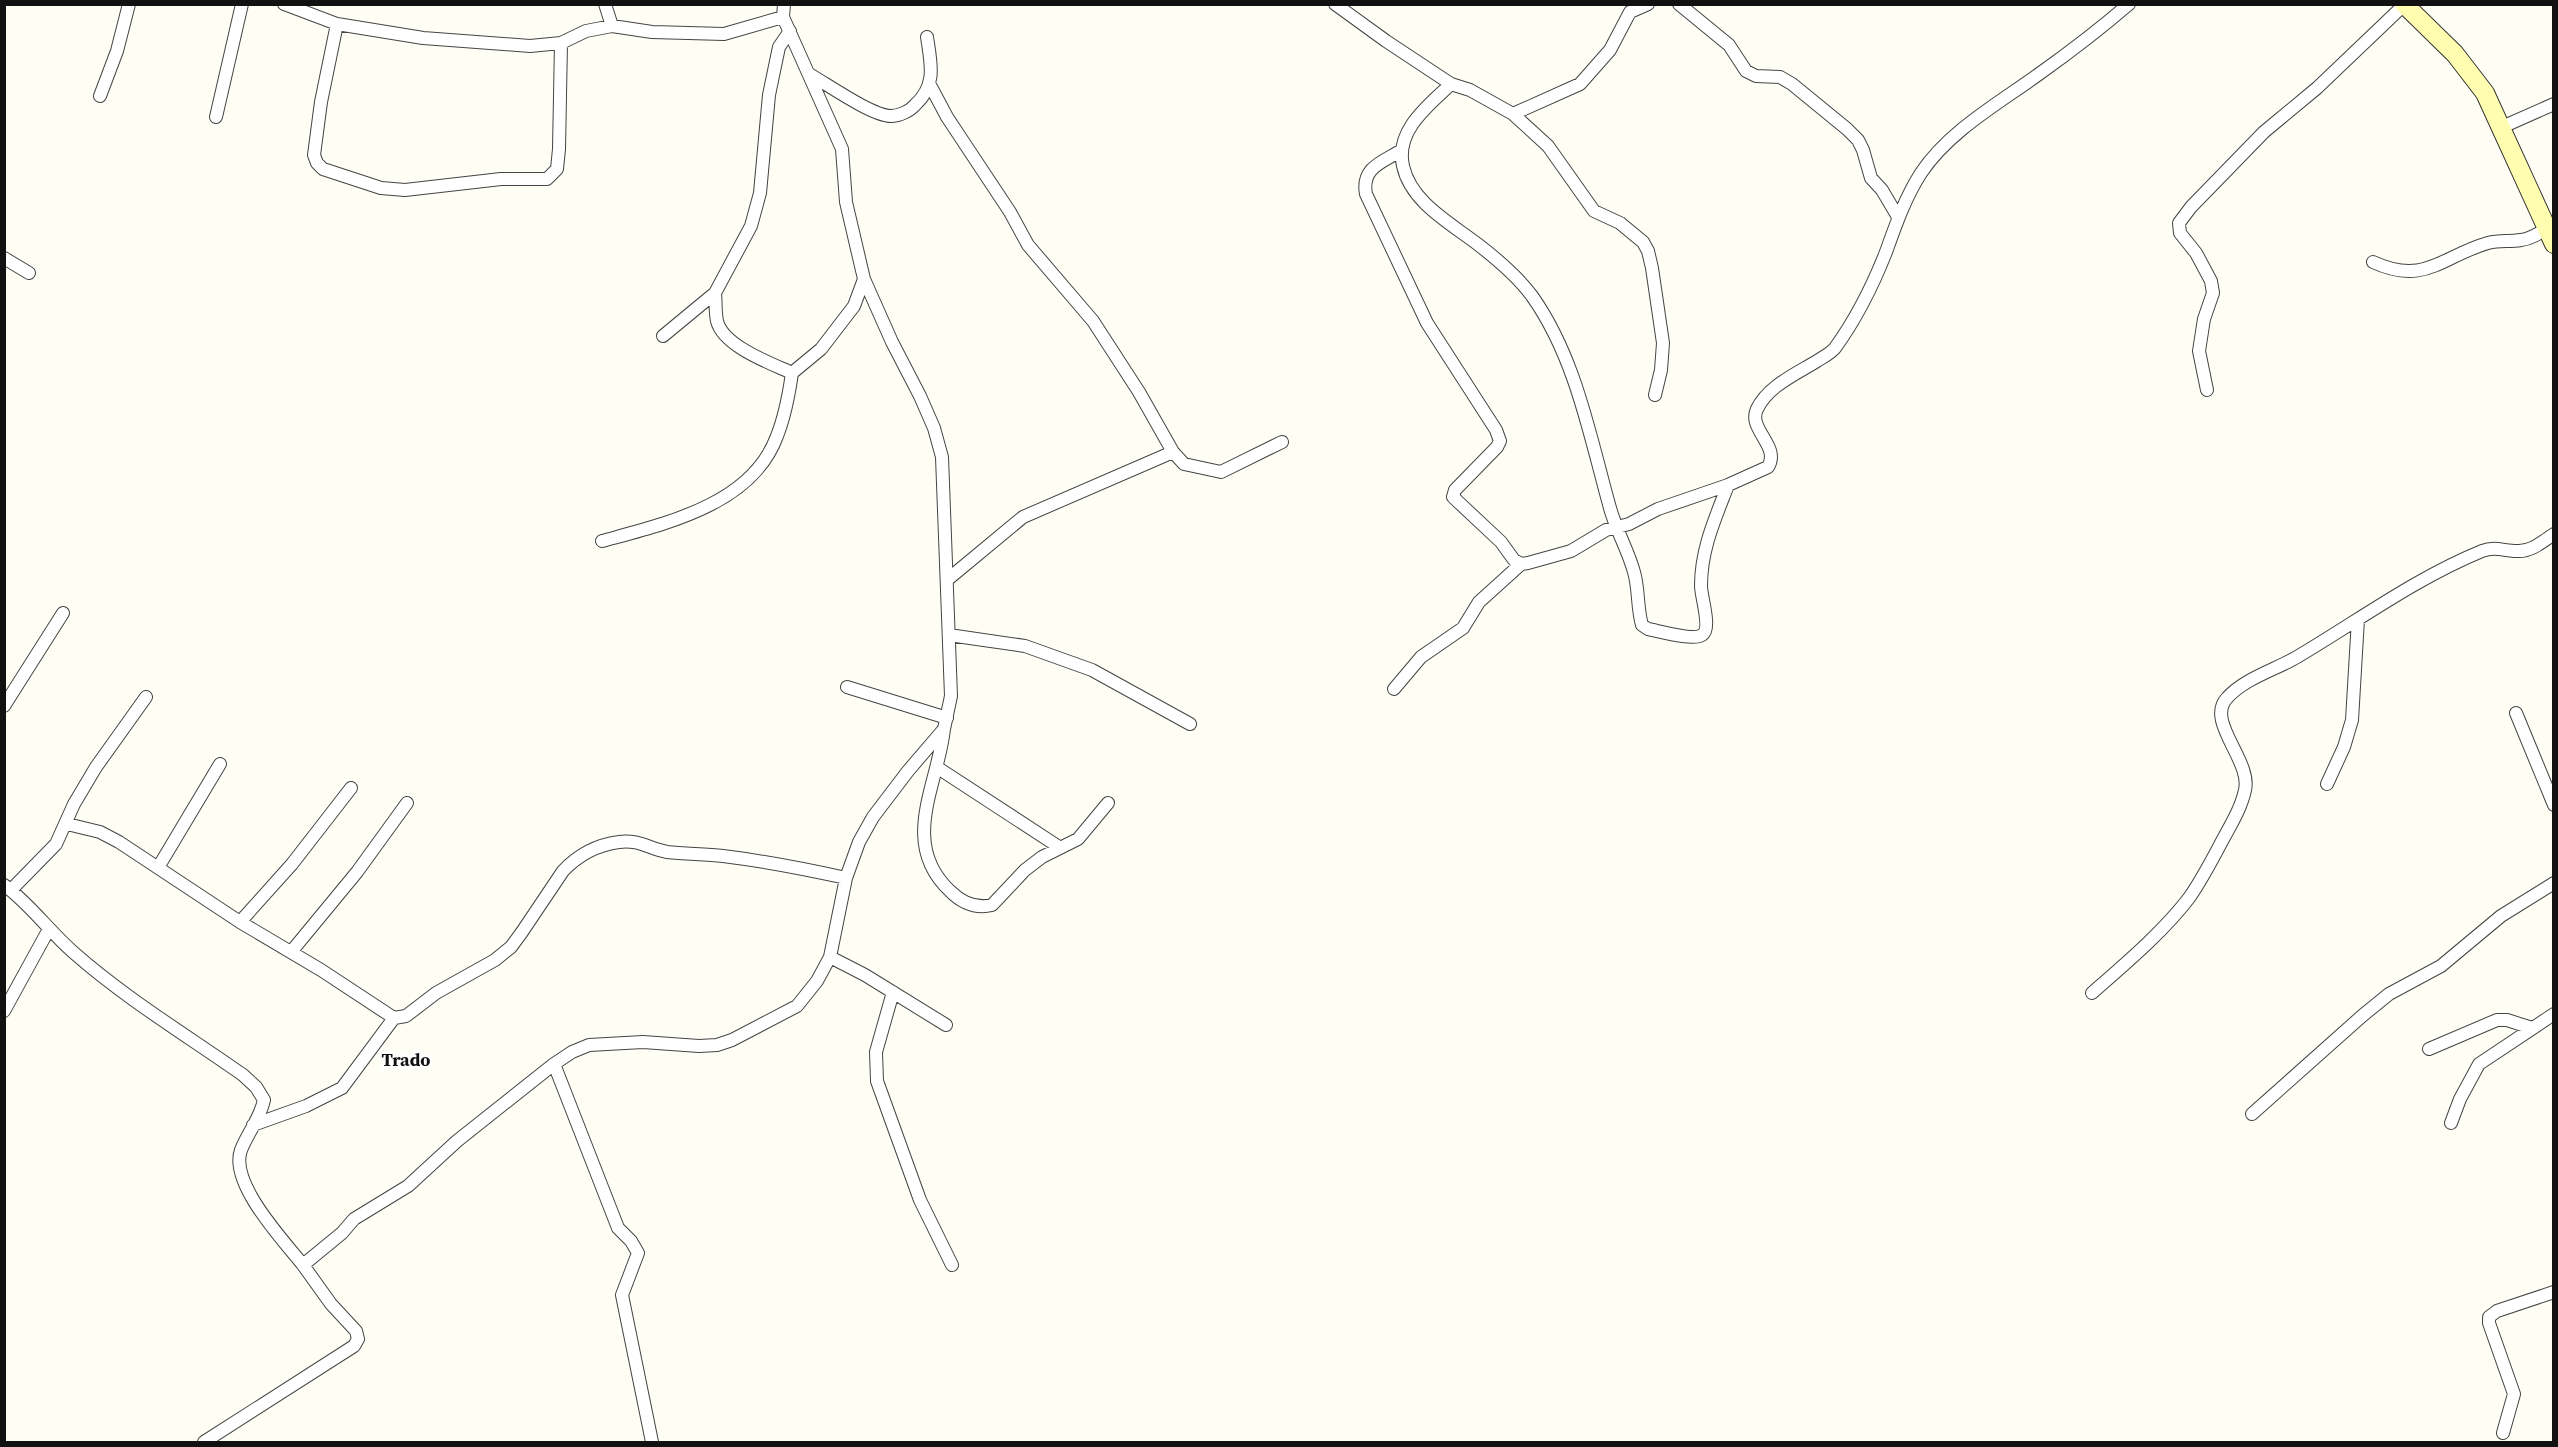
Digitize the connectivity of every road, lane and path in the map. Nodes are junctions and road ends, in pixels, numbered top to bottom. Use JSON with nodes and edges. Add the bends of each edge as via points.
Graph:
{"nodes":[{"id":1,"x":129,"y":4,"type":"edge"},
{"id":2,"x":242,"y":4,"type":"edge"},
{"id":3,"x":284,"y":4,"type":"edge"},
{"id":4,"x":605,"y":4,"type":"edge"},
{"id":5,"x":1335,"y":4,"type":"edge"},
{"id":6,"x":1648,"y":4,"type":"edge"},
{"id":7,"x":1680,"y":4,"type":"edge"},
{"id":8,"x":2129,"y":4,"type":"edge"},
{"id":9,"x":2404,"y":5,"type":"edge"},
{"id":10,"x":784,"y":11,"type":"edge"},
{"id":11,"x":337,"y":24,"type":"junction"},
{"id":12,"x":612,"y":26,"type":"junction"},
{"id":13,"x":790,"y":31,"type":"junction"},
{"id":14,"x":927,"y":37,"type":"dead end"},
{"id":15,"x":561,"y":43,"type":"junction"},
{"id":16,"x":809,"y":74,"type":"junction"},
{"id":17,"x":1451,"y":84,"type":"junction"},
{"id":18,"x":930,"y":85,"type":"junction"},
{"id":19,"x":100,"y":96,"type":"dead end"},
{"id":20,"x":2553,"y":104,"type":"edge"},
{"id":21,"x":1514,"y":114,"type":"junction"},
{"id":22,"x":216,"y":117,"type":"dead end"},
{"id":23,"x":2502,"y":127,"type":"junction"},
{"id":24,"x":1402,"y":150,"type":"junction"},
{"id":25,"x":1898,"y":217,"type":"junction"},
{"id":26,"x":2550,"y":237,"type":"edge"},
{"id":27,"x":4,"y":258,"type":"edge"},
{"id":28,"x":2373,"y":262,"type":"dead end"},
{"id":29,"x":29,"y":273,"type":"dead end"},
{"id":30,"x":864,"y":279,"type":"junction"},
{"id":31,"x":715,"y":292,"type":"junction"},
{"id":32,"x":663,"y":336,"type":"dead end"},
{"id":33,"x":792,"y":373,"type":"junction"},
{"id":34,"x":2207,"y":390,"type":"dead end"},
{"id":35,"x":1655,"y":395,"type":"dead end"},
{"id":36,"x":1282,"y":442,"type":"dead end"},
{"id":37,"x":1173,"y":452,"type":"junction"},
{"id":38,"x":1728,"y":485,"type":"junction"},
{"id":39,"x":1617,"y":526,"type":"junction"},
{"id":40,"x":2553,"y":534,"type":"edge"},
{"id":41,"x":602,"y":541,"type":"dead end"},
{"id":42,"x":1521,"y":564,"type":"junction"},
{"id":43,"x":947,"y":580,"type":"junction"},
{"id":44,"x":63,"y":613,"type":"dead end"},
{"id":45,"x":2358,"y":619,"type":"junction"},
{"id":46,"x":950,"y":635,"type":"junction"},
{"id":47,"x":847,"y":687,"type":"dead end"},
{"id":48,"x":1394,"y":689,"type":"dead end"},
{"id":49,"x":146,"y":697,"type":"dead end"},
{"id":50,"x":4,"y":706,"type":"edge"},
{"id":51,"x":2516,"y":713,"type":"dead end"},
{"id":52,"x":946,"y":724,"type":"junction"},
{"id":53,"x":1190,"y":724,"type":"dead end"},
{"id":54,"x":220,"y":764,"type":"dead end"},
{"id":55,"x":938,"y":768,"type":"junction"},
{"id":56,"x":2327,"y":784,"type":"dead end"},
{"id":57,"x":351,"y":788,"type":"dead end"},
{"id":58,"x":407,"y":803,"type":"dead end"},
{"id":59,"x":1108,"y":803,"type":"dead end"},
{"id":60,"x":2553,"y":805,"type":"edge"},
{"id":61,"x":66,"y":824,"type":"junction"},
{"id":62,"x":1059,"y":847,"type":"junction"},
{"id":63,"x":159,"y":867,"type":"junction"},
{"id":64,"x":846,"y":878,"type":"junction"},
{"id":65,"x":2553,"y":882,"type":"edge"},
{"id":66,"x":8,"y":887,"type":"edge"},
{"id":67,"x":240,"y":922,"type":"junction"},
{"id":68,"x":49,"y":929,"type":"junction"},
{"id":69,"x":291,"y":952,"type":"junction"},
{"id":70,"x":830,"y":957,"type":"junction"},
{"id":71,"x":893,"y":992,"type":"junction"},
{"id":72,"x":2092,"y":993,"type":"dead end"},
{"id":73,"x":4,"y":1011,"type":"edge"},
{"id":74,"x":2553,"y":1014,"type":"edge"},
{"id":75,"x":394,"y":1018,"type":"junction"},
{"id":76,"x":946,"y":1025,"type":"dead end"},
{"id":77,"x":2532,"y":1028,"type":"junction"},
{"id":78,"x":2429,"y":1049,"type":"dead end"},
{"id":79,"x":554,"y":1064,"type":"junction"},
{"id":80,"x":2252,"y":1114,"type":"dead end"},
{"id":81,"x":2451,"y":1123,"type":"dead end"},
{"id":82,"x":252,"y":1126,"type":"junction"},
{"id":83,"x":303,"y":1264,"type":"junction"},
{"id":84,"x":952,"y":1265,"type":"dead end"},
{"id":85,"x":2553,"y":1292,"type":"edge"},
{"id":86,"x":2503,"y":1433,"type":"dead end"},
{"id":87,"x":204,"y":1443,"type":"edge"},
{"id":88,"x":652,"y":1443,"type":"edge"}],
"edges":[{"from":1,"to":19,"type":"street"},
{"from":2,"to":22,"type":"street"},
{"from":3,"to":11,"type":"street"},
{"from":4,"to":12,"type":"street"},
{"from":5,"to":17,"type":"street"},
{"from":6,"to":21,"type":"street","via":[[1630,12],[1611,50],[1580,84]]},
{"from":7,"to":25,"type":"street","via":[[1729,45],[1746,71],[1756,76],[1780,77],[1847,129],[1863,150],[1871,178]]},
{"from":8,"to":25,"type":"street","via":[[1947,143],[1921,173]]},
{"from":9,"to":23,"type":"main road","via":[[2466,67]]},
{"from":9,"to":34,"type":"street","via":[[2324,82],[2264,132],[2179,223],[2180,233],[2211,281],[2213,293],[2199,351]]},
{"from":10,"to":12,"type":"street","via":[[724,34],[652,32]]},
{"from":10,"to":13,"type":"street"},
{"from":11,"to":15,"type":"street","via":[[423,38],[530,46]]},
{"from":11,"to":15,"type":"street","via":[[314,155],[323,169],[381,188],[405,190],[501,179],[547,179],[557,169]]},
{"from":12,"to":15,"type":"street","via":[[586,31]]},
{"from":13,"to":16,"type":"street"},
{"from":13,"to":31,"type":"street","via":[[779,47],[769,94],[757,209]]},
{"from":14,"to":18,"type":"street"},
{"from":16,"to":18,"type":"street","via":[[874,112],[891,117],[910,110]]},
{"from":16,"to":30,"type":"street","via":[[842,149],[846,202]]},
{"from":17,"to":21,"type":"street"},
{"from":17,"to":24,"type":"street","via":[[1409,128]]},
{"from":18,"to":37,"type":"street","via":[[1028,245],[1093,321]]},
{"from":20,"to":23,"type":"street"},
{"from":21,"to":35,"type":"street","via":[[1548,146],[1594,212],[1632,231],[1648,251],[1664,343]]},
{"from":23,"to":26,"type":"main road"},
{"from":24,"to":39,"type":"street","via":[[1402,164],[1416,192],[1432,210],[1506,268],[1531,296],[1551,328],[1582,405]]},
{"from":24,"to":42,"type":"street","via":[[1368,171],[1364,182],[1366,194],[1427,323],[1500,441],[1453,497]]},
{"from":25,"to":38,"type":"street","via":[[1870,289],[1843,337],[1832,352],[1774,388],[1756,411],[1755,419],[1772,462]]},
{"from":26,"to":28,"type":"street","via":[[2500,240],[2421,270],[2403,272]]},
{"from":27,"to":29,"type":"street"},
{"from":30,"to":33,"type":"street","via":[[854,306],[821,350]]},
{"from":30,"to":43,"type":"street","via":[[933,428],[942,457]]},
{"from":31,"to":32,"type":"street"},
{"from":31,"to":33,"type":"street","via":[[717,322],[724,334],[747,352]]},
{"from":33,"to":41,"type":"street","via":[[777,438],[757,469],[738,488],[676,521]]},
{"from":36,"to":37,"type":"street","via":[[1221,472],[1184,464]]},
{"from":37,"to":43,"type":"street","via":[[1023,517]]},
{"from":38,"to":39,"type":"street"},
{"from":38,"to":39,"type":"street","via":[[1704,549],[1701,590],[1707,627],[1701,636],[1642,626],[1634,571]]},
{"from":39,"to":42,"type":"street","via":[[1571,551]]},
{"from":40,"to":45,"type":"street","via":[[2526,550],[2493,548],[2482,552],[2390,598]]},
{"from":42,"to":48,"type":"street","via":[[1479,602],[1463,628],[1421,657]]},
{"from":43,"to":46,"type":"street"},
{"from":44,"to":50,"type":"street"},
{"from":45,"to":56,"type":"street","via":[[2352,720]]},
{"from":45,"to":72,"type":"street","via":[[2296,658],[2239,687],[2221,706],[2220,717],[2246,777],[2236,816],[2187,900]]},
{"from":46,"to":52,"type":"street","via":[[951,696]]},
{"from":46,"to":53,"type":"street","via":[[1025,646],[1092,670]]},
{"from":47,"to":52,"type":"street"},
{"from":49,"to":61,"type":"street","via":[[96,767]]},
{"from":51,"to":60,"type":"street"},
{"from":52,"to":55,"type":"street"},
{"from":52,"to":64,"type":"street","via":[[873,817]]},
{"from":54,"to":63,"type":"street"},
{"from":55,"to":62,"type":"street"},
{"from":55,"to":62,"type":"street","via":[[922,826],[937,875],[960,900],[973,906],[992,905],[1025,870]]},
{"from":57,"to":67,"type":"street","via":[[292,864]]},
{"from":58,"to":69,"type":"street"},
{"from":59,"to":62,"type":"street","via":[[1078,839]]},
{"from":61,"to":63,"type":"street","via":[[100,832]]},
{"from":61,"to":66,"type":"street","via":[[56,844]]},
{"from":63,"to":67,"type":"street"},
{"from":64,"to":70,"type":"street"},
{"from":64,"to":75,"type":"street","via":[[782,864],[667,852],[636,841],[604,844],[572,861],[511,947],[406,1016]]},
{"from":65,"to":80,"type":"street","via":[[2501,916],[2442,966],[2390,994]]},
{"from":66,"to":68,"type":"street"},
{"from":67,"to":69,"type":"street"},
{"from":68,"to":73,"type":"street"},
{"from":68,"to":82,"type":"street","via":[[100,974],[256,1087],[264,1100],[261,1116]]},
{"from":69,"to":75,"type":"street"},
{"from":70,"to":71,"type":"street"},
{"from":70,"to":79,"type":"street","via":[[797,1006],[732,1040],[699,1046],[643,1042],[589,1045]]},
{"from":71,"to":76,"type":"street"},
{"from":71,"to":84,"type":"street","via":[[876,1052],[877,1081],[920,1200]]},
{"from":74,"to":77,"type":"street"},
{"from":75,"to":82,"type":"street","via":[[342,1088]]},
{"from":77,"to":78,"type":"street","via":[[2497,1020]]},
{"from":77,"to":81,"type":"street","via":[[2479,1064]]},
{"from":79,"to":83,"type":"street","via":[[457,1141],[408,1186],[367,1209]]},
{"from":79,"to":88,"type":"street","via":[[618,1228],[632,1240],[638,1253],[622,1295]]},
{"from":82,"to":83,"type":"street","via":[[241,1151],[241,1174],[268,1220]]},
{"from":83,"to":87,"type":"street","via":[[356,1331],[358,1339],[354,1346]]},
{"from":85,"to":86,"type":"street","via":[[2489,1317],[2514,1394]]}]}
